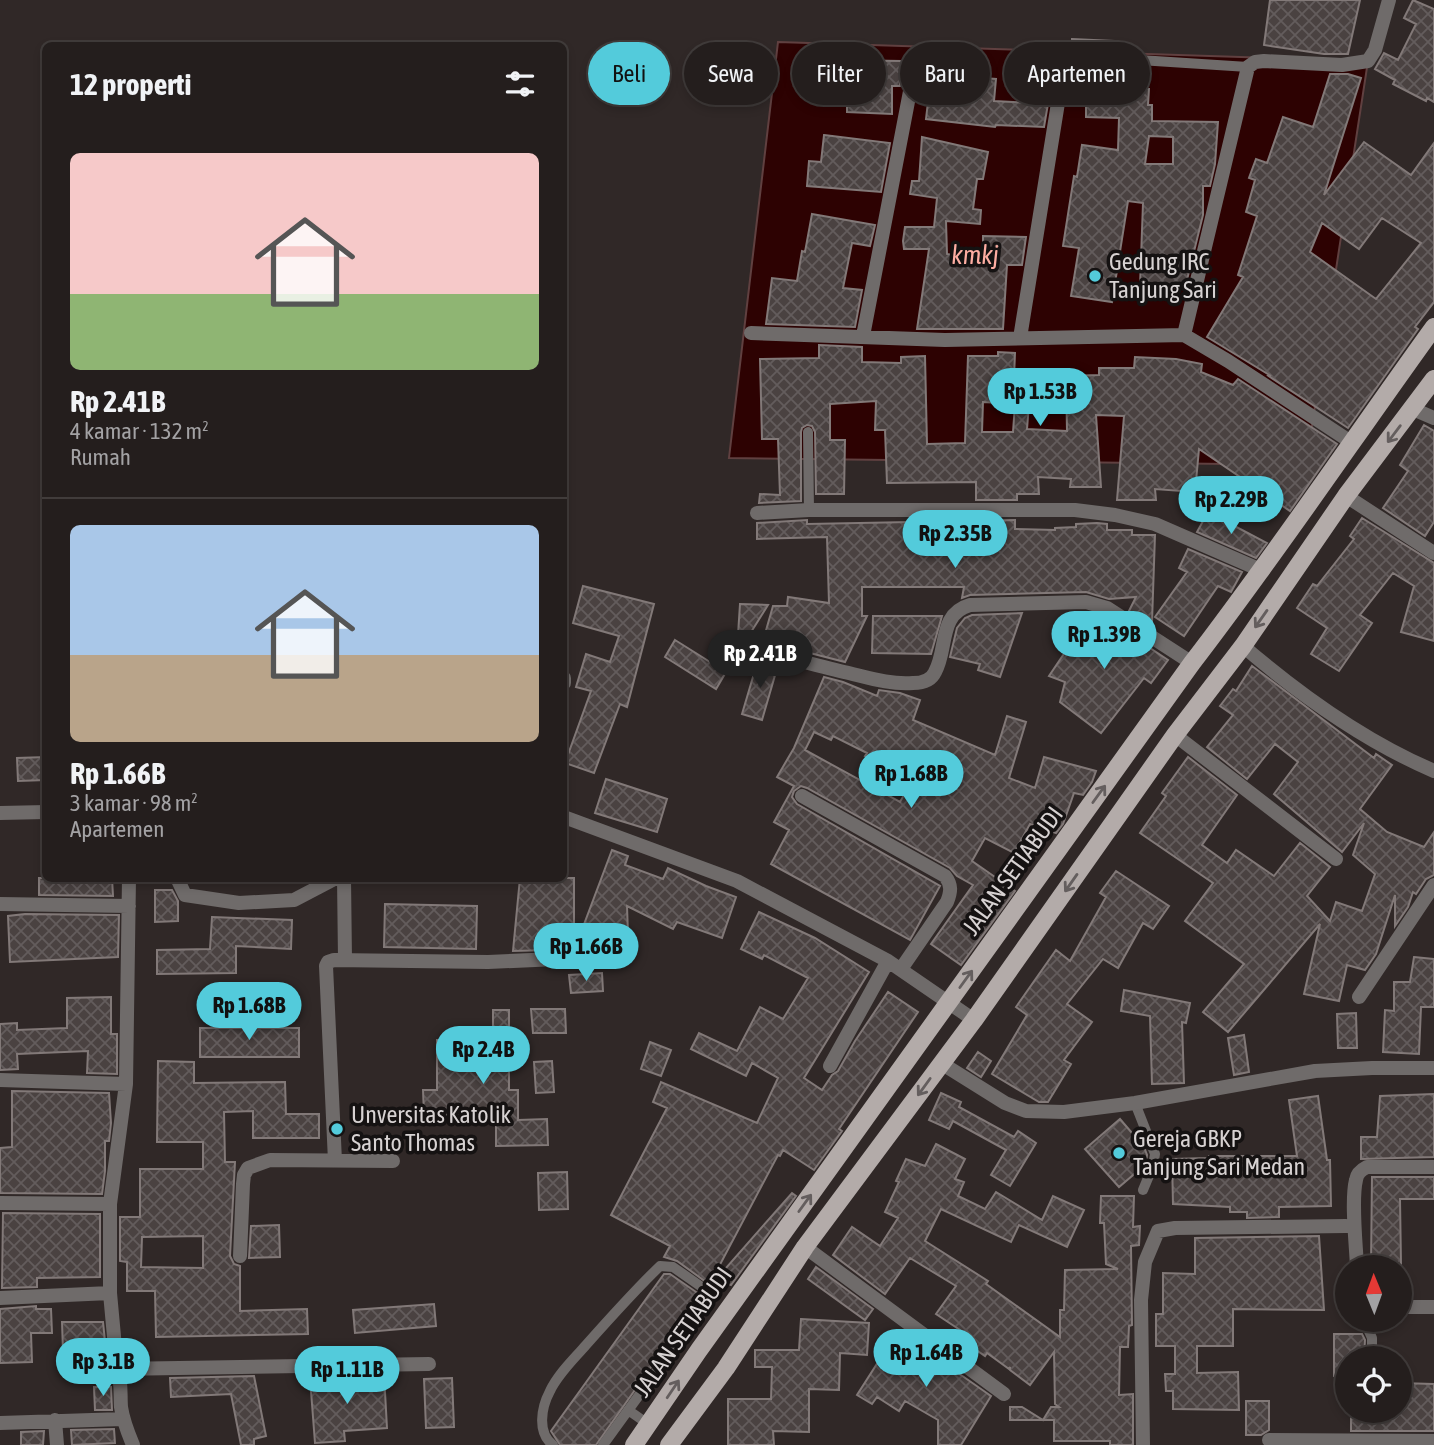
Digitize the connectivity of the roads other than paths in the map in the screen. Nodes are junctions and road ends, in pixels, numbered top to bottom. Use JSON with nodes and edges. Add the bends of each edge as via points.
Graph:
{"nodes":[{"id":1,"x":1389,"y":0,"type":"edge"},
{"id":2,"x":1150,"y":61,"type":"edge"},
{"id":3,"x":1248,"y":67,"type":"junction"},
{"id":4,"x":907,"y":105,"type":"edge"},
{"id":5,"x":1058,"y":105,"type":"edge"},
{"id":6,"x":1434,"y":327,"type":"edge"},
{"id":7,"x":751,"y":333,"type":"dead end"},
{"id":8,"x":1184,"y":335,"type":"junction"},
{"id":9,"x":863,"y":336,"type":"junction"},
{"id":10,"x":1020,"y":338,"type":"junction"},
{"id":11,"x":1434,"y":379,"type":"edge"},
{"id":12,"x":1413,"y":409,"type":"junction"},
{"id":13,"x":1434,"y":418,"type":"edge"},
{"id":14,"x":808,"y":432,"type":"dead end"},
{"id":15,"x":1351,"y":442,"type":"junction"},
{"id":16,"x":1346,"y":496,"type":"junction"},
{"id":17,"x":809,"y":510,"type":"junction"},
{"id":18,"x":757,"y":513,"type":"dead end"},
{"id":19,"x":1434,"y":553,"type":"edge"},
{"id":20,"x":1263,"y":571,"type":"junction"},
{"id":21,"x":1222,"y":625,"type":"junction"},
{"id":22,"x":736,"y":644,"type":"dead end"},
{"id":23,"x":1242,"y":646,"type":"junction"},
{"id":24,"x":1192,"y":663,"type":"junction"},
{"id":25,"x":1175,"y":735,"type":"junction"},
{"id":26,"x":1434,"y":771,"type":"edge"},
{"id":27,"x":802,"y":796,"type":"dead end"},
{"id":28,"x":42,"y":812,"type":"edge"},
{"id":29,"x":0,"y":813,"type":"edge"},
{"id":30,"x":567,"y":817,"type":"edge"},
{"id":31,"x":1336,"y":859,"type":"dead end"},
{"id":32,"x":129,"y":882,"type":"edge"},
{"id":33,"x":179,"y":882,"type":"edge"},
{"id":34,"x":328,"y":882,"type":"edge"},
{"id":35,"x":344,"y":882,"type":"edge"},
{"id":36,"x":1434,"y":885,"type":"edge"},
{"id":37,"x":0,"y":904,"type":"edge"},
{"id":38,"x":129,"y":906,"type":"junction"},
{"id":39,"x":579,"y":958,"type":"dead end"},
{"id":40,"x":345,"y":960,"type":"junction"},
{"id":41,"x":894,"y":965,"type":"junction"},
{"id":42,"x":1359,"y":997,"type":"dead end"},
{"id":43,"x":950,"y":1002,"type":"junction"},
{"id":44,"x":974,"y":1020,"type":"junction"},
{"id":45,"x":941,"y":1063,"type":"junction"},
{"id":46,"x":830,"y":1066,"type":"dead end"},
{"id":47,"x":1434,"y":1068,"type":"edge"},
{"id":48,"x":0,"y":1080,"type":"edge"},
{"id":49,"x":126,"y":1084,"type":"junction"},
{"id":50,"x":1135,"y":1103,"type":"junction"},
{"id":51,"x":335,"y":1161,"type":"junction"},
{"id":52,"x":393,"y":1161,"type":"dead end"},
{"id":53,"x":1434,"y":1167,"type":"edge"},
{"id":54,"x":1143,"y":1190,"type":"dead end"},
{"id":55,"x":0,"y":1203,"type":"edge"},
{"id":56,"x":110,"y":1204,"type":"junction"},
{"id":57,"x":1346,"y":1226,"type":"dead end"},
{"id":58,"x":806,"y":1247,"type":"junction"},
{"id":59,"x":1357,"y":1255,"type":"edge"},
{"id":60,"x":240,"y":1256,"type":"dead end"},
{"id":61,"x":110,"y":1293,"type":"junction"},
{"id":62,"x":0,"y":1298,"type":"edge"},
{"id":63,"x":1412,"y":1307,"type":"edge"},
{"id":64,"x":1434,"y":1307,"type":"edge"},
{"id":65,"x":681,"y":1337,"type":"junction"},
{"id":66,"x":699,"y":1350,"type":"junction"},
{"id":67,"x":429,"y":1364,"type":"dead end"},
{"id":68,"x":117,"y":1368,"type":"junction"},
{"id":69,"x":726,"y":1368,"type":"junction"},
{"id":70,"x":1004,"y":1394,"type":"dead end"},
{"id":71,"x":628,"y":1410,"type":"junction"},
{"id":72,"x":123,"y":1419,"type":"junction"},
{"id":73,"x":55,"y":1420,"type":"junction"},
{"id":74,"x":0,"y":1423,"type":"edge"},
{"id":75,"x":648,"y":1424,"type":"junction"},
{"id":76,"x":1269,"y":1440,"type":"dead end"},
{"id":77,"x":1434,"y":1441,"type":"edge"},
{"id":78,"x":57,"y":1445,"type":"edge"},
{"id":79,"x":133,"y":1445,"type":"edge"},
{"id":80,"x":553,"y":1445,"type":"edge"},
{"id":81,"x":603,"y":1445,"type":"edge"},
{"id":82,"x":634,"y":1445,"type":"edge"},
{"id":83,"x":669,"y":1445,"type":"edge"},
{"id":84,"x":1143,"y":1445,"type":"edge"}],
"edges":[{"from":1,"to":3,"type":"street","via":[[1375,50],[1367,61],[1342,65],[1264,61]]},
{"from":2,"to":3,"type":"lane"},
{"from":3,"to":8,"type":"street"},
{"from":4,"to":9,"type":"street"},
{"from":5,"to":10,"type":"street"},
{"from":6,"to":15,"type":"main road","name":"JALAN SETIABUDI"},
{"from":7,"to":9,"type":"street"},
{"from":8,"to":10,"type":"street"},
{"from":8,"to":15,"type":"street"},
{"from":9,"to":10,"type":"street"},
{"from":11,"to":12,"type":"main road"},
{"from":12,"to":13,"type":"street"},
{"from":12,"to":16,"type":"main road","one_way":true},
{"from":14,"to":17,"type":"lane"},
{"from":15,"to":20,"type":"main road","name":"JALAN SETIABUDI"},
{"from":16,"to":19,"type":"street"},
{"from":16,"to":23,"type":"main road","one_way":true},
{"from":17,"to":18,"type":"street"},
{"from":17,"to":20,"type":"street","via":[[1075,510],[1115,515],[1155,524]]},
{"from":20,"to":21,"type":"main road","name":"JALAN SETIABUDI"},
{"from":21,"to":23,"type":"main road"},
{"from":21,"to":24,"type":"main road","name":"JALAN SETIABUDI"},
{"from":22,"to":24,"type":"street","via":[[912,684],[928,681],[936,672],[949,621],[961,608],[1086,602],[1116,612]]},
{"from":23,"to":25,"type":"main road"},
{"from":23,"to":26,"type":"street","via":[[1357,730]]},
{"from":43,"to":24,"type":"main road","name":"JALAN SETIABUDI","one_way":true},
{"from":25,"to":31,"type":"street"},
{"from":25,"to":44,"type":"main road","one_way":true},
{"from":27,"to":41,"type":"street","via":[[950,882],[947,902]]},
{"from":28,"to":29,"type":"street"},
{"from":30,"to":41,"type":"street","via":[[737,881]]},
{"from":32,"to":38,"type":"street"},
{"from":33,"to":34,"type":"street","via":[[185,895],[239,902],[294,900]]},
{"from":35,"to":40,"type":"street"},
{"from":36,"to":42,"type":"street"},
{"from":37,"to":38,"type":"street"},
{"from":38,"to":49,"type":"street"},
{"from":39,"to":40,"type":"street"},
{"from":40,"to":51,"type":"street","via":[[326,966]]},
{"from":41,"to":43,"type":"street"},
{"from":41,"to":46,"type":"street"},
{"from":43,"to":44,"type":"street"},
{"from":66,"to":43,"type":"main road","name":"JALAN SETIABUDI","one_way":true},
{"from":44,"to":45,"type":"main road"},
{"from":45,"to":50,"type":"street","via":[[1026,1111],[1064,1112]]},
{"from":45,"to":58,"type":"main road","one_way":true},
{"from":47,"to":50,"type":"street","via":[[1315,1071]]},
{"from":48,"to":49,"type":"street"},
{"from":49,"to":56,"type":"street"},
{"from":50,"to":54,"type":"lane","via":[[1155,1154]]},
{"from":51,"to":52,"type":"street"},
{"from":51,"to":60,"type":"street","via":[[270,1160],[248,1168],[243,1184]]},
{"from":53,"to":59,"type":"street","via":[[1367,1167],[1359,1172]]},
{"from":55,"to":56,"type":"street"},
{"from":56,"to":61,"type":"street"},
{"from":57,"to":84,"type":"street","via":[[1158,1231],[1145,1262],[1141,1300]]},
{"from":58,"to":69,"type":"main road"},
{"from":58,"to":70,"type":"street"},
{"from":61,"to":62,"type":"street"},
{"from":61,"to":68,"type":"street"},
{"from":63,"to":64,"type":"street"},
{"from":65,"to":66,"type":"lane"},
{"from":65,"to":71,"type":"lane"},
{"from":65,"to":80,"type":"lane","via":[[708,1300],[708,1293],[673,1267],[660,1266],[550,1390],[542,1411],[543,1430]]},
{"from":66,"to":69,"type":"main road"},
{"from":75,"to":66,"type":"main road","name":"JALAN SETIABUDI","one_way":true},
{"from":67,"to":68,"type":"street"},
{"from":68,"to":72,"type":"street"},
{"from":69,"to":83,"type":"main road"},
{"from":71,"to":75,"type":"lane"},
{"from":71,"to":81,"type":"lane"},
{"from":72,"to":73,"type":"street"},
{"from":72,"to":79,"type":"street"},
{"from":73,"to":74,"type":"street"},
{"from":73,"to":78,"type":"street"},
{"from":75,"to":82,"type":"main road","name":"JALAN SETIABUDI"},
{"from":76,"to":77,"type":"street"}]}
